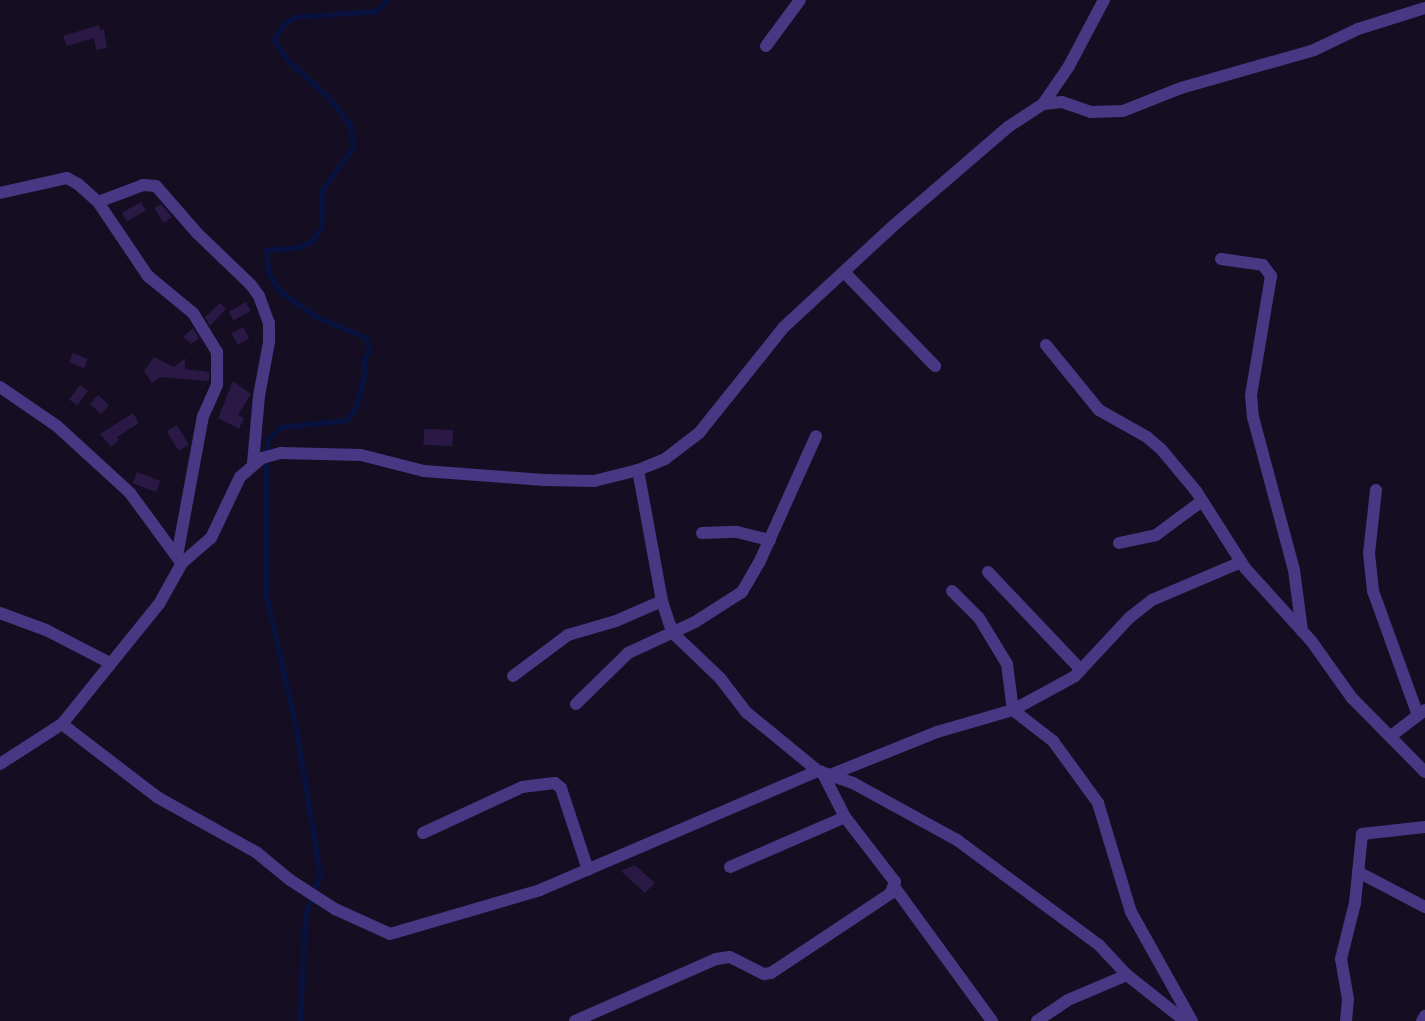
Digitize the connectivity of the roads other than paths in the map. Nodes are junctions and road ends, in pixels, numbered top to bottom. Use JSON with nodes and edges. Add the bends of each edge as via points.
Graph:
{"nodes":[{"id":1,"x":800,"y":0,"type":"edge"},
{"id":2,"x":1104,"y":0,"type":"edge"},
{"id":3,"x":1425,"y":8,"type":"edge"},
{"id":4,"x":766,"y":46,"type":"dead end"},
{"id":5,"x":1043,"y":104,"type":"junction"},
{"id":6,"x":0,"y":193,"type":"edge"},
{"id":7,"x":98,"y":202,"type":"junction"},
{"id":8,"x":1221,"y":259,"type":"dead end"},
{"id":9,"x":844,"y":272,"type":"junction"},
{"id":10,"x":1046,"y":345,"type":"dead end"},
{"id":11,"x":935,"y":366,"type":"dead end"},
{"id":12,"x":0,"y":387,"type":"edge"},
{"id":13,"x":816,"y":436,"type":"dead end"},
{"id":14,"x":252,"y":463,"type":"junction"},
{"id":15,"x":638,"y":470,"type":"junction"},
{"id":16,"x":1376,"y":490,"type":"dead end"},
{"id":17,"x":1202,"y":501,"type":"junction"},
{"id":18,"x":702,"y":534,"type":"dead end"},
{"id":19,"x":770,"y":540,"type":"junction"},
{"id":20,"x":1119,"y":543,"type":"dead end"},
{"id":21,"x":179,"y":560,"type":"junction"},
{"id":22,"x":1240,"y":562,"type":"junction"},
{"id":23,"x":988,"y":572,"type":"dead end"},
{"id":24,"x":952,"y":591,"type":"dead end"},
{"id":25,"x":662,"y":601,"type":"junction"},
{"id":26,"x":0,"y":613,"type":"edge"},
{"id":27,"x":673,"y":631,"type":"junction"},
{"id":28,"x":1302,"y":631,"type":"junction"},
{"id":29,"x":110,"y":663,"type":"junction"},
{"id":30,"x":1081,"y":670,"type":"junction"},
{"id":31,"x":513,"y":676,"type":"dead end"},
{"id":32,"x":576,"y":704,"type":"dead end"},
{"id":33,"x":1012,"y":710,"type":"junction"},
{"id":34,"x":1422,"y":712,"type":"edge"},
{"id":35,"x":62,"y":724,"type":"junction"},
{"id":36,"x":1391,"y":736,"type":"junction"},
{"id":37,"x":0,"y":764,"type":"edge"},
{"id":38,"x":824,"y":772,"type":"junction"},
{"id":39,"x":1425,"y":772,"type":"edge"},
{"id":40,"x":845,"y":817,"type":"junction"},
{"id":41,"x":1425,"y":827,"type":"edge"},
{"id":42,"x":423,"y":833,"type":"dead end"},
{"id":43,"x":730,"y":868,"type":"dead end"},
{"id":44,"x":588,"y":870,"type":"junction"},
{"id":45,"x":1358,"y":872,"type":"junction"},
{"id":46,"x":895,"y":888,"type":"junction"},
{"id":47,"x":1425,"y":907,"type":"edge"},
{"id":48,"x":1128,"y":975,"type":"junction"},
{"id":49,"x":1425,"y":1016,"type":"edge"},
{"id":50,"x":575,"y":1021,"type":"edge"},
{"id":51,"x":992,"y":1021,"type":"edge"},
{"id":52,"x":1037,"y":1021,"type":"edge"},
{"id":53,"x":1185,"y":1021,"type":"edge"},
{"id":54,"x":1192,"y":1021,"type":"edge"},
{"id":55,"x":1346,"y":1021,"type":"edge"},
{"id":56,"x":1422,"y":1021,"type":"edge"}],
"edges":[{"from":1,"to":4,"type":"street"},
{"from":2,"to":5,"type":"street","via":[[1069,66]]},
{"from":3,"to":5,"type":"street","via":[[1358,30],[1314,50],[1181,88],[1124,111],[1092,112],[1062,102]]},
{"from":5,"to":9,"type":"street","via":[[1008,127]]},
{"from":6,"to":7,"type":"street","via":[[67,178]]},
{"from":7,"to":14,"type":"street","via":[[143,185],[156,186],[259,296],[269,322],[269,342]]},
{"from":7,"to":21,"type":"street","via":[[148,276],[194,313],[217,352],[217,385],[203,416]]},
{"from":8,"to":28,"type":"street","via":[[1263,265],[1271,276],[1252,402],[1294,570]]},
{"from":9,"to":11,"type":"street"},
{"from":9,"to":15,"type":"street","via":[[784,327],[699,433],[665,459]]},
{"from":10,"to":17,"type":"street","via":[[1099,410],[1147,437],[1161,449]]},
{"from":12,"to":21,"type":"street","via":[[57,426],[130,493]]},
{"from":13,"to":19,"type":"street"},
{"from":14,"to":15,"type":"street","via":[[281,453],[361,455],[424,471],[586,481]]},
{"from":14,"to":21,"type":"street","via":[[240,477],[211,538]]},
{"from":15,"to":25,"type":"street"},
{"from":16,"to":34,"type":"street","via":[[1369,553],[1373,591]]},
{"from":17,"to":20,"type":"street","via":[[1156,535]]},
{"from":17,"to":22,"type":"street"},
{"from":18,"to":19,"type":"street","via":[[737,532]]},
{"from":19,"to":27,"type":"street","via":[[742,592],[695,622]]},
{"from":21,"to":29,"type":"street","via":[[159,604]]},
{"from":22,"to":28,"type":"street"},
{"from":22,"to":30,"type":"street","via":[[1152,600],[1129,618]]},
{"from":23,"to":30,"type":"street"},
{"from":24,"to":33,"type":"street","via":[[979,618],[1007,664]]},
{"from":25,"to":27,"type":"street"},
{"from":25,"to":31,"type":"street","via":[[568,635]]},
{"from":26,"to":29,"type":"street","via":[[46,630]]},
{"from":27,"to":32,"type":"street","via":[[628,653]]},
{"from":27,"to":38,"type":"street","via":[[720,678],[746,712]]},
{"from":28,"to":36,"type":"street","via":[[1342,686]]},
{"from":29,"to":35,"type":"street"},
{"from":30,"to":33,"type":"street"},
{"from":33,"to":38,"type":"street","via":[[937,732]]},
{"from":33,"to":54,"type":"street","via":[[1053,740],[1098,803],[1132,912]]},
{"from":34,"to":36,"type":"street"},
{"from":35,"to":37,"type":"street"},
{"from":35,"to":44,"type":"street","via":[[150,793],[256,852],[290,880],[335,909],[390,934],[540,890]]},
{"from":36,"to":39,"type":"street"},
{"from":38,"to":40,"type":"street"},
{"from":38,"to":44,"type":"street"},
{"from":38,"to":48,"type":"street","via":[[853,783],[957,840],[1099,945]]},
{"from":40,"to":43,"type":"street"},
{"from":40,"to":46,"type":"street","via":[[895,882]]},
{"from":41,"to":45,"type":"street","via":[[1362,834]]},
{"from":42,"to":44,"type":"street","via":[[522,787],[555,783],[562,788]]},
{"from":45,"to":47,"type":"street"},
{"from":45,"to":55,"type":"street","via":[[1355,903],[1341,959],[1348,999]]},
{"from":46,"to":50,"type":"street","via":[[792,962],[771,973],[764,974],[730,957],[716,959]]},
{"from":46,"to":51,"type":"street"},
{"from":48,"to":52,"type":"street","via":[[1068,1000]]},
{"from":48,"to":53,"type":"street"},
{"from":49,"to":56,"type":"street"}]}
